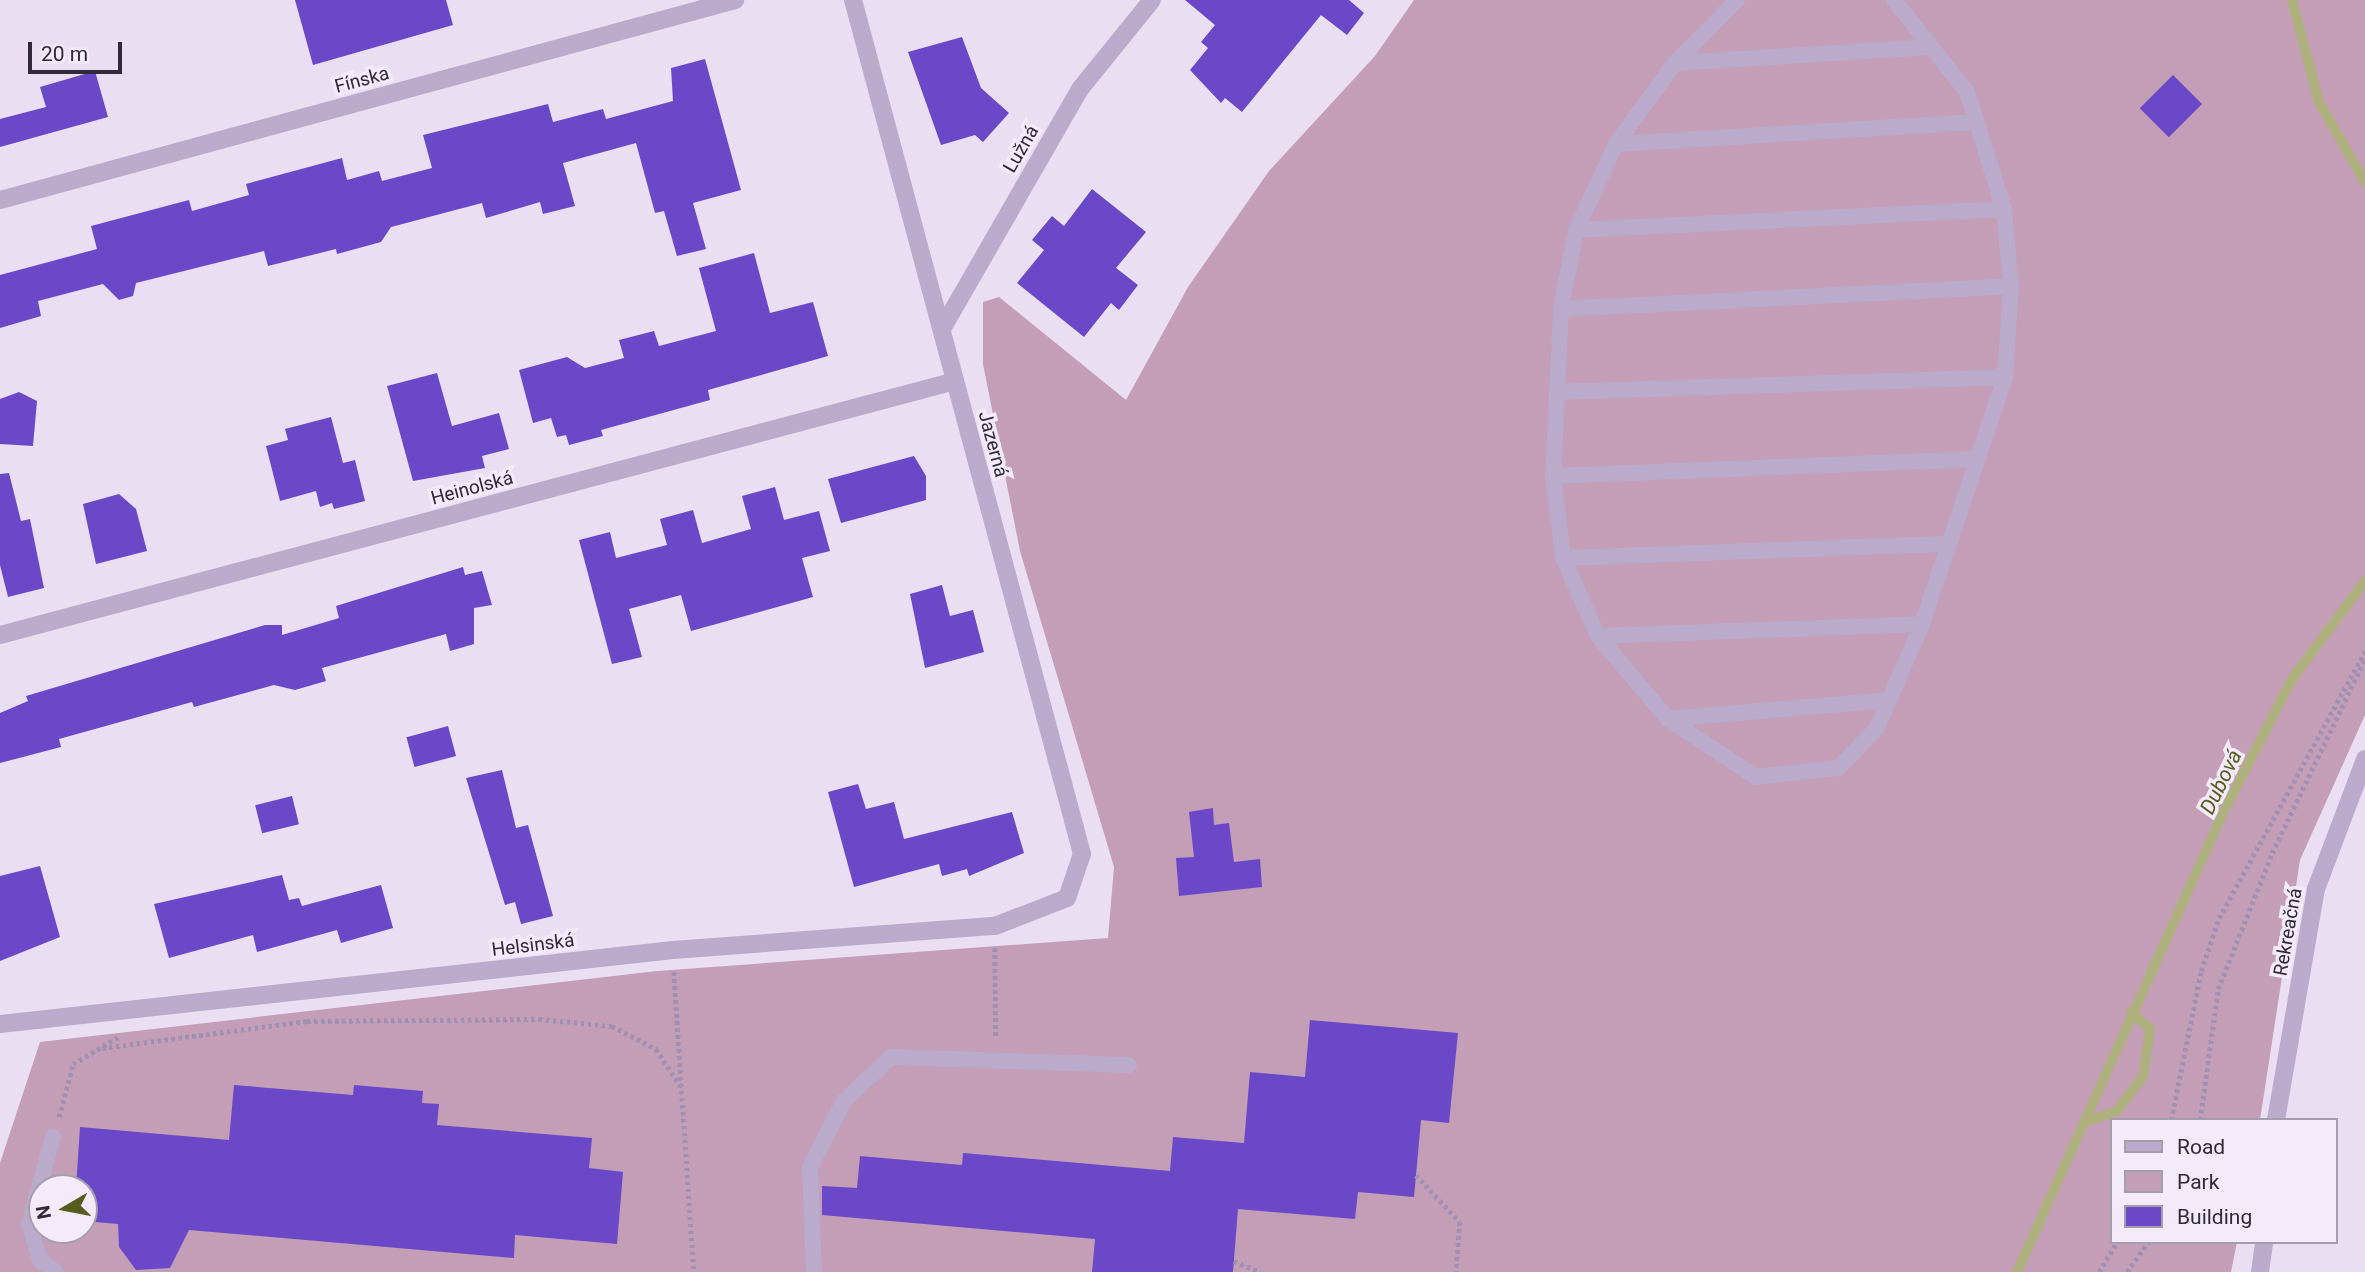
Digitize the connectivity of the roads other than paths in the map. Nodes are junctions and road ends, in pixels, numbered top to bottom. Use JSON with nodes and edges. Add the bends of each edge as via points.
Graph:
{"nodes":[{"id":1,"x":735,"y":0,"type":"edge"},
{"id":2,"x":853,"y":0,"type":"edge"},
{"id":3,"x":1152,"y":0,"type":"edge"},
{"id":4,"x":1737,"y":0,"type":"edge"},
{"id":5,"x":1894,"y":0,"type":"edge"},
{"id":6,"x":1931,"y":47,"type":"junction"},
{"id":7,"x":1675,"y":62,"type":"junction"},
{"id":8,"x":1976,"y":122,"type":"junction"},
{"id":9,"x":1616,"y":144,"type":"junction"},
{"id":10,"x":0,"y":200,"type":"edge"},
{"id":11,"x":2004,"y":209,"type":"junction"},
{"id":12,"x":1576,"y":230,"type":"junction"},
{"id":13,"x":2011,"y":286,"type":"junction"},
{"id":14,"x":1562,"y":309,"type":"junction"},
{"id":15,"x":942,"y":329,"type":"junction"},
{"id":16,"x":2005,"y":377,"type":"junction"},
{"id":17,"x":955,"y":381,"type":"junction"},
{"id":18,"x":1558,"y":392,"type":"junction"},
{"id":19,"x":1978,"y":459,"type":"junction"},
{"id":20,"x":1553,"y":476,"type":"junction"},
{"id":21,"x":1950,"y":544,"type":"junction"},
{"id":22,"x":1563,"y":558,"type":"junction"},
{"id":23,"x":1922,"y":624,"type":"junction"},
{"id":24,"x":0,"y":635,"type":"edge"},
{"id":25,"x":1598,"y":636,"type":"junction"},
{"id":26,"x":1889,"y":700,"type":"junction"},
{"id":27,"x":1668,"y":719,"type":"junction"},
{"id":28,"x":2365,"y":759,"type":"edge"},
{"id":29,"x":1067,"y":898,"type":"joint"},
{"id":30,"x":0,"y":1024,"type":"edge"},
{"id":31,"x":1129,"y":1065,"type":"dead end"},
{"id":32,"x":2276,"y":1118,"type":"edge"},
{"id":33,"x":53,"y":1138,"type":"road end"},
{"id":34,"x":2263,"y":1244,"type":"edge"},
{"id":35,"x":56,"y":1272,"type":"edge"},
{"id":36,"x":814,"y":1272,"type":"edge"},
{"id":37,"x":2260,"y":1272,"type":"edge"}],
"edges":[{"from":1,"to":10,"type":"street","name":"Fínska"},
{"from":2,"to":15,"type":"street","name":"Jazerná"},
{"from":3,"to":15,"type":"street","name":"Lužná","via":[[1080,89]]},
{"from":4,"to":7,"type":"lane"},
{"from":5,"to":6,"type":"lane"},
{"from":6,"to":7,"type":"lane"},
{"from":6,"to":8,"type":"lane","via":[[1967,92]]},
{"from":7,"to":9,"type":"lane"},
{"from":8,"to":9,"type":"lane"},
{"from":8,"to":11,"type":"lane"},
{"from":9,"to":12,"type":"lane"},
{"from":11,"to":12,"type":"lane"},
{"from":11,"to":13,"type":"lane"},
{"from":12,"to":14,"type":"lane"},
{"from":13,"to":14,"type":"lane"},
{"from":13,"to":16,"type":"lane"},
{"from":14,"to":18,"type":"lane"},
{"from":15,"to":17,"type":"street","name":"Jazerná"},
{"from":16,"to":18,"type":"lane"},
{"from":16,"to":19,"type":"lane"},
{"from":17,"to":24,"type":"street","name":"Heinolská"},
{"from":17,"to":29,"type":"street","name":"Jazerná","via":[[1082,855]]},
{"from":18,"to":20,"type":"lane"},
{"from":19,"to":20,"type":"lane"},
{"from":19,"to":21,"type":"lane"},
{"from":20,"to":22,"type":"lane"},
{"from":21,"to":22,"type":"lane"},
{"from":21,"to":23,"type":"lane"},
{"from":22,"to":25,"type":"lane"},
{"from":23,"to":25,"type":"lane"},
{"from":23,"to":26,"type":"lane"},
{"from":25,"to":27,"type":"lane"},
{"from":26,"to":27,"type":"lane"},
{"from":26,"to":27,"type":"lane","via":[[1877,728],[1838,768],[1756,776]]},
{"from":28,"to":32,"type":"street","name":"Rekreačná","via":[[2316,889]]},
{"from":29,"to":30,"type":"street","name":"Helsinská","via":[[995,926],[673,950]]},
{"from":31,"to":36,"type":"lane","via":[[891,1058],[844,1101],[810,1167]]},
{"from":33,"to":35,"type":"lane","via":[[29,1224],[40,1260]]},
{"from":34,"to":37,"type":"street"}]}
